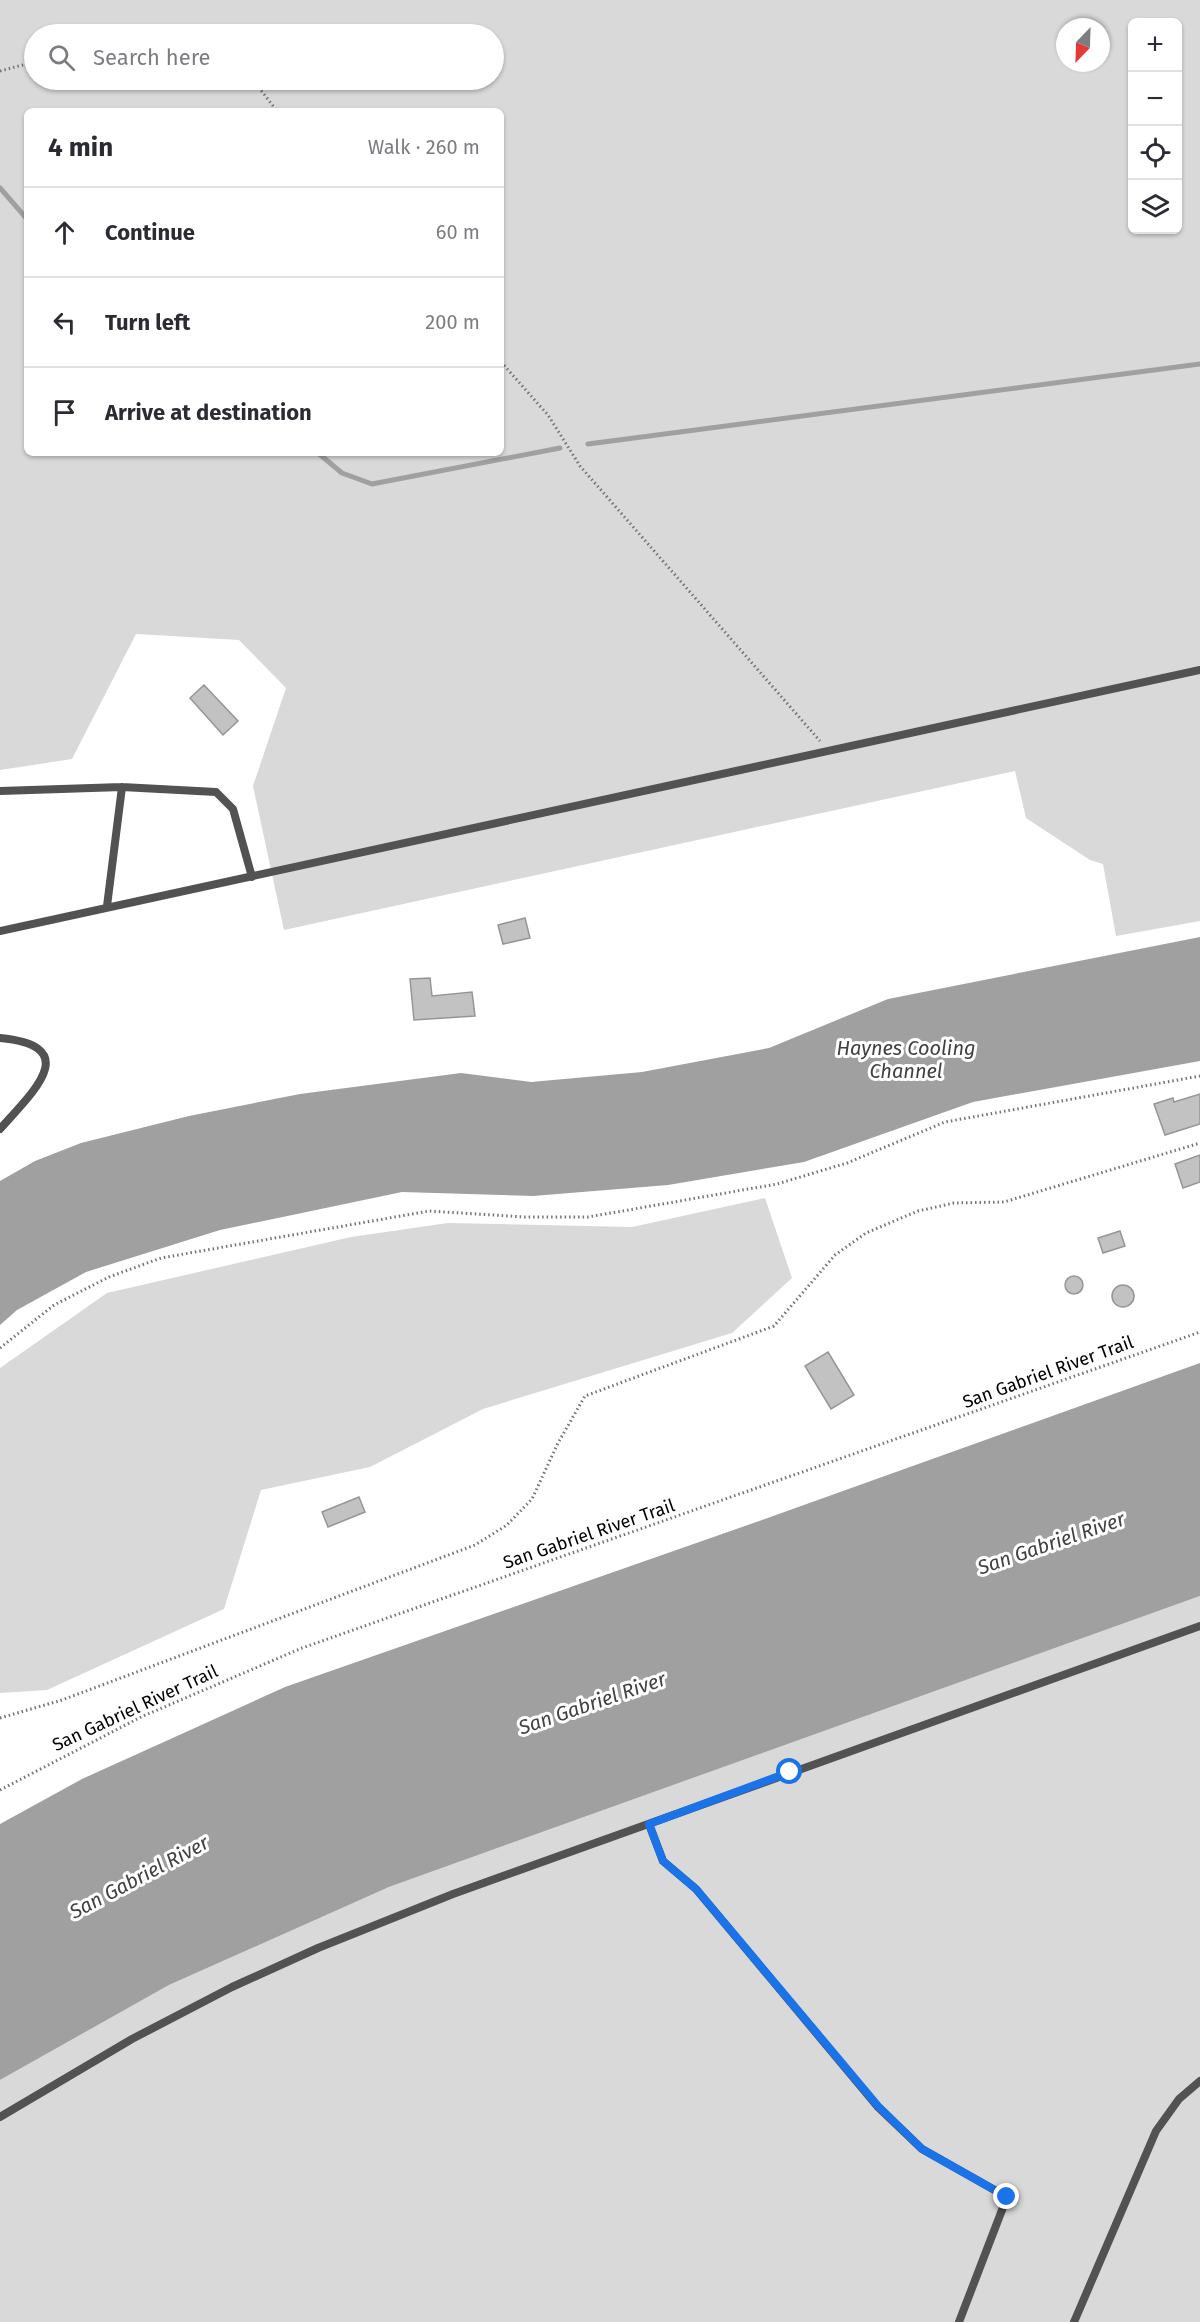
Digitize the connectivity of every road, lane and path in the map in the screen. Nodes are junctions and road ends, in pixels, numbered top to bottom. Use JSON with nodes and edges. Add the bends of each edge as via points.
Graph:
{"nodes":[{"id":1,"x":24,"y":64,"type":"edge"},
{"id":2,"x":0,"y":70,"type":"edge"},
{"id":3,"x":261,"y":90,"type":"edge"},
{"id":4,"x":275,"y":108,"type":"edge"},
{"id":5,"x":504,"y":365,"type":"edge"},
{"id":6,"x":1200,"y":670,"type":"edge"},
{"id":7,"x":829,"y":752,"type":"junction"},
{"id":8,"x":122,"y":787,"type":"junction"},
{"id":9,"x":0,"y":791,"type":"edge"},
{"id":10,"x":252,"y":877,"type":"junction"},
{"id":11,"x":107,"y":906,"type":"junction"},
{"id":12,"x":0,"y":931,"type":"edge"},
{"id":13,"x":0,"y":1038,"type":"edge"},
{"id":14,"x":1200,"y":1076,"type":"edge"},
{"id":15,"x":0,"y":1129,"type":"edge"},
{"id":16,"x":1200,"y":1143,"type":"edge"},
{"id":17,"x":1200,"y":1332,"type":"edge"},
{"id":18,"x":0,"y":1348,"type":"edge"},
{"id":19,"x":1200,"y":1626,"type":"edge"},
{"id":20,"x":0,"y":1718,"type":"edge"},
{"id":21,"x":0,"y":1790,"type":"edge"},
{"id":22,"x":649,"y":1824,"type":"junction"},
{"id":23,"x":1200,"y":2081,"type":"edge"},
{"id":24,"x":0,"y":2117,"type":"edge"},
{"id":25,"x":959,"y":2322,"type":"edge"},
{"id":26,"x":1074,"y":2322,"type":"edge"}],
"edges":[{"from":1,"to":2,"type":"path"},
{"from":3,"to":4,"type":"path"},
{"from":5,"to":7,"type":"path","via":[[548,415],[579,466]]},
{"from":6,"to":7,"type":"lane"},
{"from":7,"to":10,"type":"lane"},
{"from":8,"to":9,"type":"lane"},
{"from":8,"to":10,"type":"lane","via":[[216,792],[233,809]]},
{"from":8,"to":11,"type":"lane"},
{"from":10,"to":11,"type":"lane"},
{"from":11,"to":12,"type":"lane"},
{"from":13,"to":15,"type":"lane","via":[[37,1046],[48,1063],[42,1077]]},
{"from":14,"to":18,"type":"path","via":[[945,1122],[847,1163],[754,1188],[588,1217],[429,1211],[161,1258],[109,1277],[54,1305]]},
{"from":16,"to":20,"type":"path","via":[[1004,1203],[954,1203],[918,1211],[866,1233],[835,1255],[774,1326],[585,1396],[532,1499],[507,1526],[475,1545],[62,1700]]},
{"from":17,"to":21,"type":"path","name":"San Gabriel River Trail","via":[[302,1648],[141,1717]]},
{"from":19,"to":22,"type":"lane"},
{"from":22,"to":24,"type":"lane","via":[[453,1894],[318,1948],[132,2038]]},
{"from":22,"to":25,"type":"lane","via":[[663,1861],[696,1889],[878,2106],[922,2149],[1007,2197]]},
{"from":23,"to":26,"type":"lane","via":[[1179,2099],[1156,2131]]}]}
